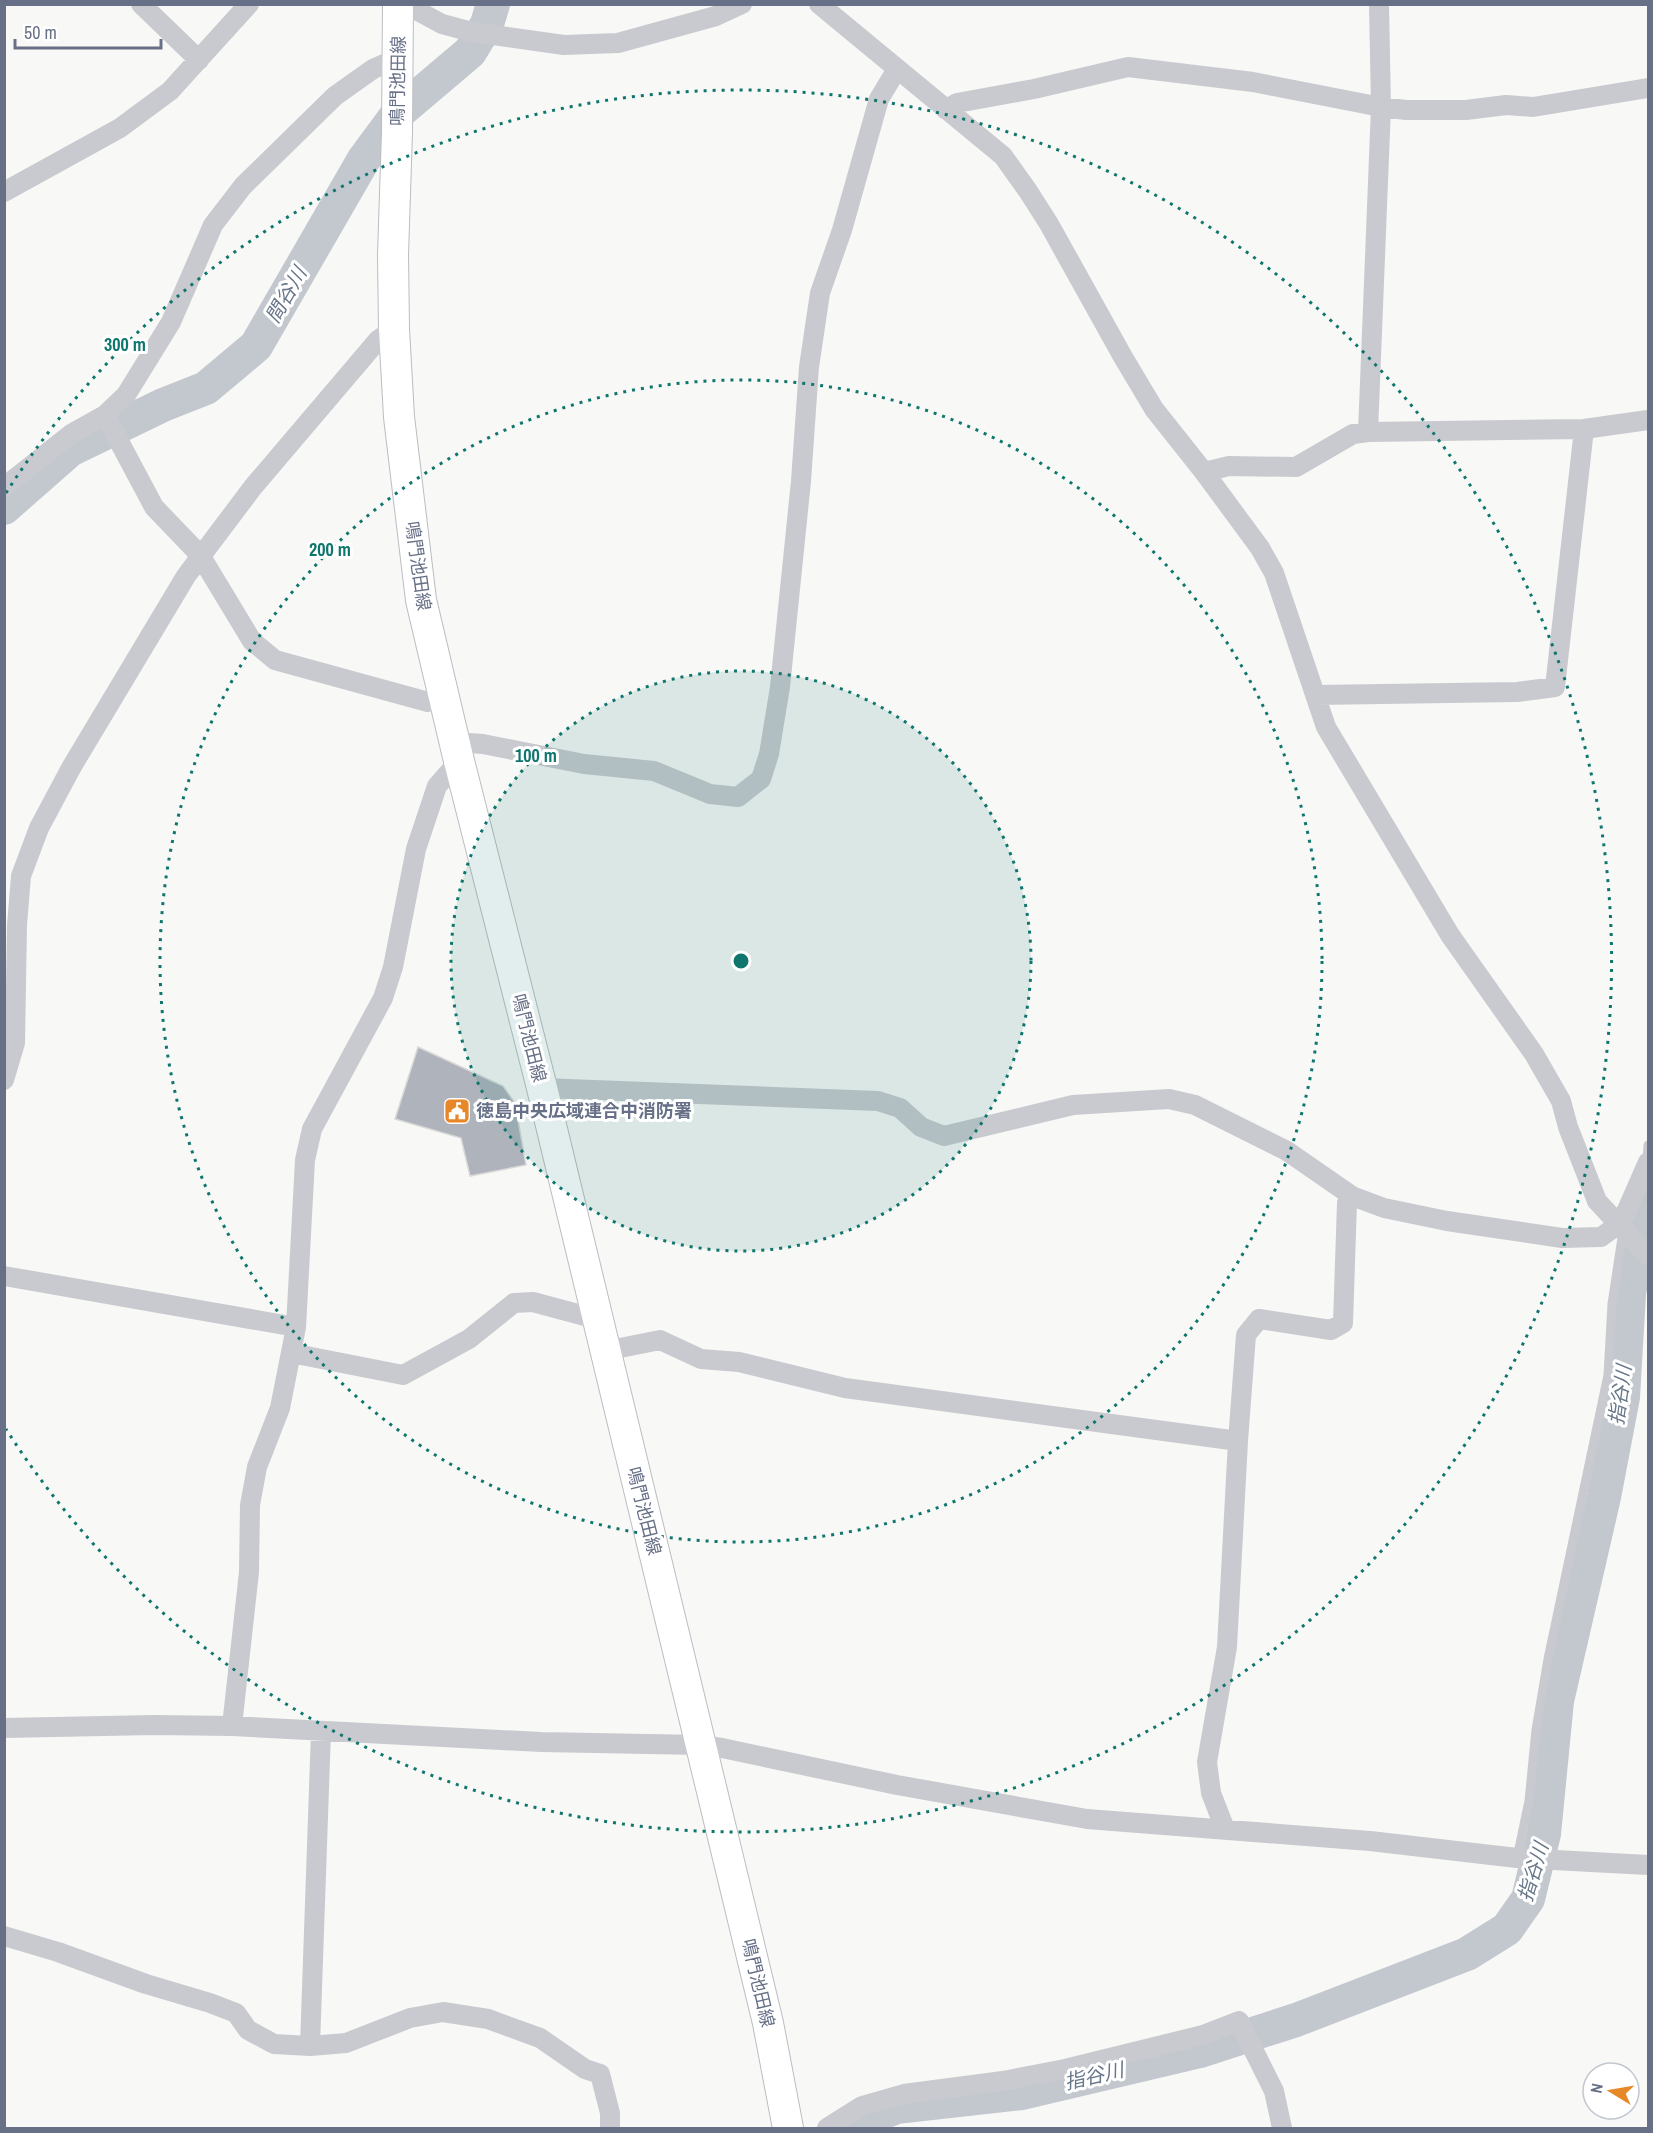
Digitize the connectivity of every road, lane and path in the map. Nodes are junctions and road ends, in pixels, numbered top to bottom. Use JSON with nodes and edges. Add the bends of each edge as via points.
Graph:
{"nodes":[{"id":1,"x":141,"y":4,"type":"edge"},
{"id":2,"x":249,"y":4,"type":"edge"},
{"id":3,"x":398,"y":4,"type":"edge"},
{"id":4,"x":405,"y":4,"type":"edge"},
{"id":5,"x":742,"y":4,"type":"edge"},
{"id":6,"x":819,"y":4,"type":"edge"},
{"id":7,"x":1379,"y":4,"type":"edge"},
{"id":8,"x":398,"y":58,"type":"junction"},
{"id":9,"x":199,"y":60,"type":"junction"},
{"id":10,"x":897,"y":69,"type":"junction"},
{"id":11,"x":1648,"y":88,"type":"edge"},
{"id":12,"x":1381,"y":107,"type":"junction"},
{"id":13,"x":946,"y":110,"type":"junction"},
{"id":14,"x":4,"y":192,"type":"edge"},
{"id":15,"x":393,"y":330,"type":"junction"},
{"id":16,"x":1648,"y":420,"type":"edge"},
{"id":17,"x":110,"y":424,"type":"junction"},
{"id":18,"x":1584,"y":429,"type":"junction"},
{"id":19,"x":1368,"y":432,"type":"junction"},
{"id":20,"x":1204,"y":472,"type":"junction"},
{"id":21,"x":4,"y":487,"type":"edge"},
{"id":22,"x":200,"y":555,"type":"junction"},
{"id":23,"x":1315,"y":695,"type":"junction"},
{"id":24,"x":445,"y":699,"type":"junction"},
{"id":25,"x":457,"y":752,"type":"junction"},
{"id":26,"x":4,"y":1080,"type":"edge"},
{"id":27,"x":542,"y":1088,"type":"junction"},
{"id":28,"x":1648,"y":1156,"type":"edge"},
{"id":29,"x":1352,"y":1196,"type":"junction"},
{"id":30,"x":1624,"y":1230,"type":"junction"},
{"id":31,"x":1647,"y":1255,"type":"edge"},
{"id":32,"x":4,"y":1276,"type":"edge"},
{"id":33,"x":597,"y":1316,"type":"junction"},
{"id":34,"x":296,"y":1327,"type":"junction"},
{"id":35,"x":605,"y":1351,"type":"junction"},
{"id":36,"x":291,"y":1353,"type":"junction"},
{"id":37,"x":1238,"y":1441,"type":"junction"},
{"id":38,"x":232,"y":1726,"type":"junction"},
{"id":39,"x":4,"y":1728,"type":"edge"},
{"id":40,"x":321,"y":1731,"type":"junction"},
{"id":41,"x":700,"y":1746,"type":"junction"},
{"id":42,"x":1225,"y":1829,"type":"junction"},
{"id":43,"x":1521,"y":1858,"type":"junction"},
{"id":44,"x":1648,"y":1865,"type":"edge"},
{"id":45,"x":4,"y":1936,"type":"edge"},
{"id":46,"x":310,"y":2046,"type":"junction"},
{"id":47,"x":610,"y":2128,"type":"edge"},
{"id":48,"x":788,"y":2128,"type":"edge"},
{"id":49,"x":827,"y":2128,"type":"edge"},
{"id":50,"x":1282,"y":2128,"type":"edge"}],
"edges":[{"from":1,"to":9,"type":"street"},
{"from":2,"to":9,"type":"street"},
{"from":3,"to":8,"type":"main road","name":"鳴門池田線"},
{"from":4,"to":5,"type":"street","via":[[442,24],[472,32],[564,45],[618,43],[716,16]]},
{"from":6,"to":10,"type":"street"},
{"from":7,"to":12,"type":"street"},
{"from":8,"to":15,"type":"main road","name":"鳴門池田線"},
{"from":8,"to":17,"type":"street","via":[[373,69],[334,96],[243,186],[213,225],[171,322]]},
{"from":9,"to":14,"type":"street","via":[[170,91],[120,128]]},
{"from":10,"to":13,"type":"street"},
{"from":10,"to":25,"type":"street","via":[[879,99],[820,293],[809,367],[780,687],[761,779],[738,797],[710,794],[654,771],[584,764],[483,744]]},
{"from":11,"to":12,"type":"street","via":[[1533,107]]},
{"from":12,"to":13,"type":"street","via":[[1253,82],[1128,67],[957,103]]},
{"from":12,"to":19,"type":"street"},
{"from":13,"to":20,"type":"street","via":[[1003,156],[1028,191],[1154,409]]},
{"from":15,"to":22,"type":"street","via":[[378,340]]},
{"from":15,"to":24,"type":"main road","name":"鳴門池田線","via":[[399,417],[421,600]]},
{"from":16,"to":18,"type":"street"},
{"from":17,"to":21,"type":"street","via":[[71,434]]},
{"from":17,"to":22,"type":"street","via":[[154,507]]},
{"from":18,"to":19,"type":"street"},
{"from":18,"to":23,"type":"street","via":[[1555,687],[1517,692]]},
{"from":19,"to":20,"type":"street","via":[[1353,434],[1296,467],[1229,466]]},
{"from":20,"to":23,"type":"street","via":[[1274,573]]},
{"from":22,"to":24,"type":"street","via":[[252,641],[274,660],[428,702]]},
{"from":22,"to":26,"type":"street","via":[[39,828],[21,876],[15,1043]]},
{"from":23,"to":30,"type":"street","via":[[1326,727],[1450,935],[1534,1054],[1561,1101],[1597,1201]]},
{"from":24,"to":25,"type":"main road","name":"鳴門池田線"},
{"from":25,"to":27,"type":"main road","name":"鳴門池田線"},
{"from":25,"to":34,"type":"street","via":[[437,786],[416,849],[393,967],[383,998],[312,1129],[305,1160]]},
{"from":27,"to":29,"type":"street","via":[[878,1101],[900,1108],[921,1127],[944,1136],[1073,1105],[1169,1099],[1195,1105],[1287,1151]]},
{"from":27,"to":33,"type":"main road","name":"鳴門池田線"},
{"from":28,"to":30,"type":"street","via":[[1627,1210]]},
{"from":29,"to":30,"type":"street","via":[[1384,1208],[1447,1221],[1562,1238],[1600,1238]]},
{"from":29,"to":37,"type":"street","via":[[1347,1203],[1343,1323],[1331,1330],[1259,1319],[1246,1335]]},
{"from":30,"to":31,"type":"street"},
{"from":30,"to":43,"type":"lane","via":[[1612,1304],[1608,1375],[1548,1659]]},
{"from":32,"to":34,"type":"street"},
{"from":33,"to":35,"type":"main road","name":"鳴門池田線"},
{"from":33,"to":36,"type":"street","via":[[533,1302],[514,1304],[469,1339],[403,1375]]},
{"from":34,"to":36,"type":"street"},
{"from":35,"to":37,"type":"street","via":[[660,1340],[701,1359],[739,1362],[845,1388]]},
{"from":35,"to":41,"type":"main road","name":"鳴門池田線"},
{"from":36,"to":38,"type":"street","via":[[280,1408],[257,1467],[250,1505],[249,1572]]},
{"from":37,"to":42,"type":"street","via":[[1227,1647],[1207,1762],[1211,1793]]},
{"from":38,"to":39,"type":"street"},
{"from":38,"to":40,"type":"street"},
{"from":40,"to":41,"type":"street"},
{"from":40,"to":46,"type":"street"},
{"from":41,"to":42,"type":"street","via":[[1048,1813]]},
{"from":41,"to":48,"type":"main road","name":"鳴門池田線","via":[[768,2023]]},
{"from":42,"to":43,"type":"street"},
{"from":43,"to":44,"type":"street"},
{"from":45,"to":46,"type":"street","via":[[236,2013],[248,2030],[274,2043]]},
{"from":46,"to":47,"type":"street","via":[[346,2043],[410,2018],[443,2012],[488,2019],[540,2038],[585,2069],[600,2074]]},
{"from":49,"to":50,"type":"street","via":[[862,2106],[904,2094],[1065,2069],[1203,2035],[1239,2021],[1274,2091]]}]}
